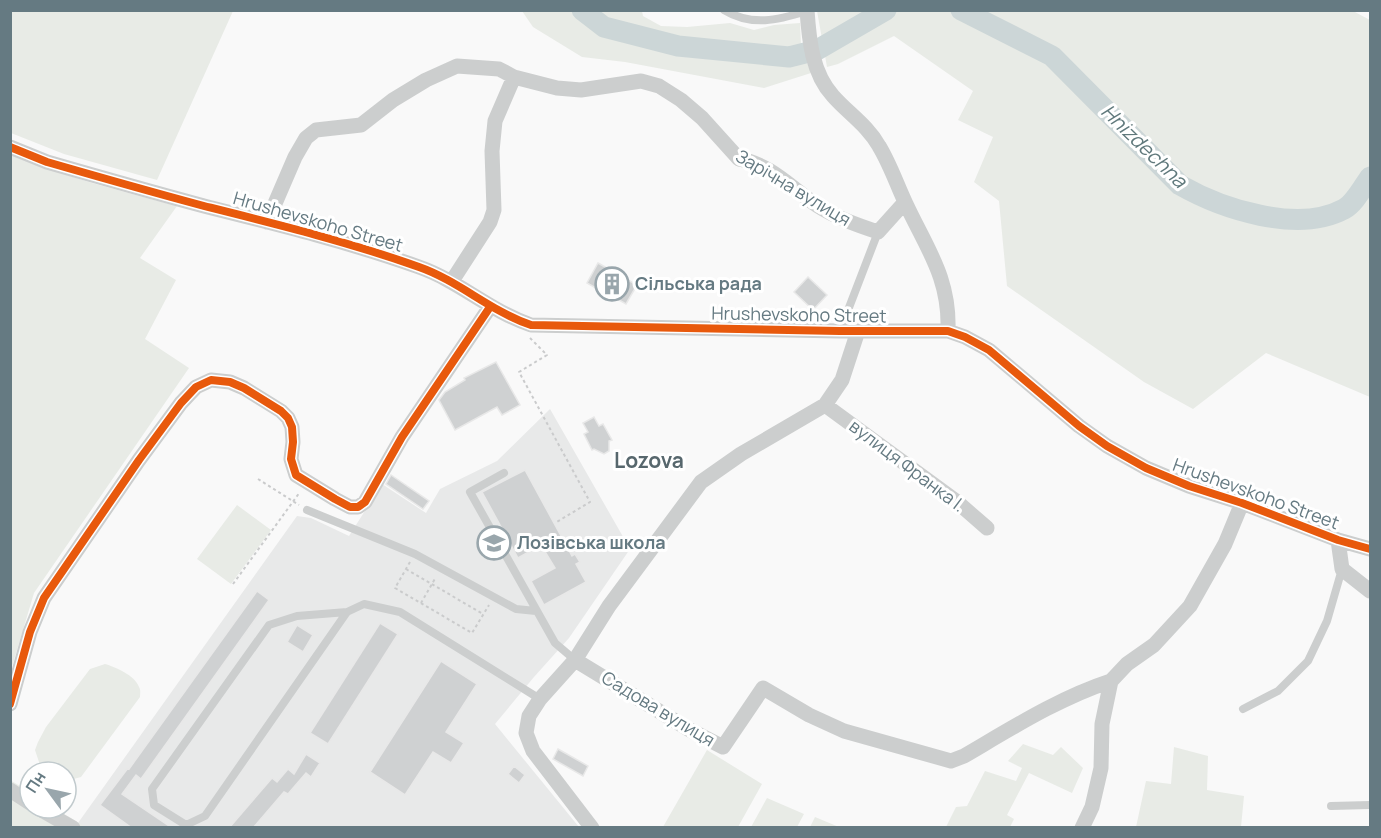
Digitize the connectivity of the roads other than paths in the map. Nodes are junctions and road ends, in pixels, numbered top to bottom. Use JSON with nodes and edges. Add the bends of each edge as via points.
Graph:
{"nodes":[{"id":1,"x":724,"y":10,"type":"edge"},
{"id":2,"x":807,"y":11,"type":"edge"},
{"id":3,"x":514,"y":77,"type":"junction"},
{"id":4,"x":10,"y":147,"type":"edge"},
{"id":5,"x":905,"y":202,"type":"junction"},
{"id":6,"x":267,"y":222,"type":"junction"},
{"id":7,"x":878,"y":232,"type":"junction"},
{"id":8,"x":452,"y":281,"type":"junction"},
{"id":9,"x":490,"y":307,"type":"junction"},
{"id":10,"x":840,"y":331,"type":"junction"},
{"id":11,"x":948,"y":331,"type":"junction"},
{"id":12,"x":858,"y":332,"type":"junction"},
{"id":13,"x":825,"y":405,"type":"junction"},
{"id":14,"x":504,"y":473,"type":"dead end"},
{"id":15,"x":1242,"y":503,"type":"junction"},
{"id":16,"x":307,"y":510,"type":"road end"},
{"id":17,"x":987,"y":528,"type":"dead end"},
{"id":18,"x":1338,"y":540,"type":"junction"},
{"id":19,"x":1371,"y":549,"type":"edge"},
{"id":20,"x":1342,"y":569,"type":"junction"},
{"id":21,"x":1371,"y":591,"type":"edge"},
{"id":22,"x":536,"y":611,"type":"junction"},
{"id":23,"x":346,"y":612,"type":"junction"},
{"id":24,"x":575,"y":660,"type":"junction"},
{"id":25,"x":1112,"y":681,"type":"junction"},
{"id":26,"x":540,"y":699,"type":"junction"},
{"id":27,"x":10,"y":704,"type":"edge"},
{"id":28,"x":1243,"y":709,"type":"dead end"},
{"id":29,"x":1371,"y":805,"type":"edge"},
{"id":30,"x":1330,"y":806,"type":"dead end"},
{"id":31,"x":59,"y":820,"type":"edge"},
{"id":32,"x":73,"y":828,"type":"edge"},
{"id":33,"x":592,"y":828,"type":"edge"},
{"id":34,"x":1082,"y":828,"type":"edge"}],
"edges":[{"from":1,"to":2,"type":"lane","via":[[760,22]]},
{"from":2,"to":5,"type":"street","via":[[809,38],[820,80],[879,144]]},
{"from":3,"to":6,"type":"street","name":"Зарічна вулиця","via":[[499,69],[457,66],[393,100],[362,125],[316,130],[295,157]]},
{"from":3,"to":7,"type":"street","name":"Зарічна вулиця","via":[[581,90],[641,81],[659,86],[702,118],[739,159],[766,168],[818,206],[848,222]]},
{"from":3,"to":8,"type":"street","via":[[495,121],[494,210]]},
{"from":4,"to":6,"type":"street","name":"Hrushevskoho Street","via":[[47,162]]},
{"from":5,"to":7,"type":"street"},
{"from":5,"to":11,"type":"street","via":[[937,264],[946,292]]},
{"from":6,"to":8,"type":"street","name":"Hrushevskoho Street","via":[[414,265]]},
{"from":7,"to":10,"type":"lane"},
{"from":8,"to":9,"type":"street","name":"Hrushevskoho Street"},
{"from":9,"to":10,"type":"street","name":"Hrushevskoho Street","via":[[531,325],[549,327]]},
{"from":9,"to":27,"type":"street","via":[[402,437],[365,502],[358,507],[350,507],[296,475],[291,459],[292,427],[281,411],[230,382],[211,380],[196,387],[139,460],[44,598]]},
{"from":10,"to":12,"type":"street","name":"Hrushevskoho Street"},
{"from":11,"to":12,"type":"street","name":"Hrushevskoho Street"},
{"from":11,"to":15,"type":"street","name":"Hrushevskoho Street","via":[[989,350],[1107,446],[1146,468]]},
{"from":12,"to":13,"type":"street","via":[[842,381]]},
{"from":13,"to":17,"type":"street","name":"вулиця Франка І."},
{"from":13,"to":24,"type":"street","via":[[701,482],[609,606]]},
{"from":14,"to":22,"type":"lane","via":[[470,492]]},
{"from":15,"to":18,"type":"street","name":"Hrushevskoho Street"},
{"from":15,"to":25,"type":"street","via":[[1225,544],[1190,606],[1154,645],[1127,664]]},
{"from":16,"to":22,"type":"lane","via":[[415,554],[516,609]]},
{"from":18,"to":19,"type":"street","name":"Hrushevskoho Street"},
{"from":18,"to":20,"type":"street"},
{"from":20,"to":21,"type":"street"},
{"from":20,"to":28,"type":"lane","via":[[1327,621],[1308,661],[1278,691]]},
{"from":22,"to":24,"type":"lane","via":[[555,643]]},
{"from":23,"to":23,"type":"lane","via":[[205,816],[186,825],[154,805],[152,789],[269,626],[297,616]]},
{"from":23,"to":26,"type":"lane","via":[[364,604],[400,612]]},
{"from":24,"to":25,"type":"street","name":"Садова вулиця","via":[[723,747],[763,688],[844,731],[951,761],[1043,710]]},
{"from":24,"to":26,"type":"street"},
{"from":25,"to":34,"type":"street","via":[[1102,724],[1101,768],[1092,807]]},
{"from":26,"to":33,"type":"street","via":[[529,716],[526,734],[533,751]]},
{"from":29,"to":30,"type":"lane"},
{"from":31,"to":32,"type":"street"}]}
